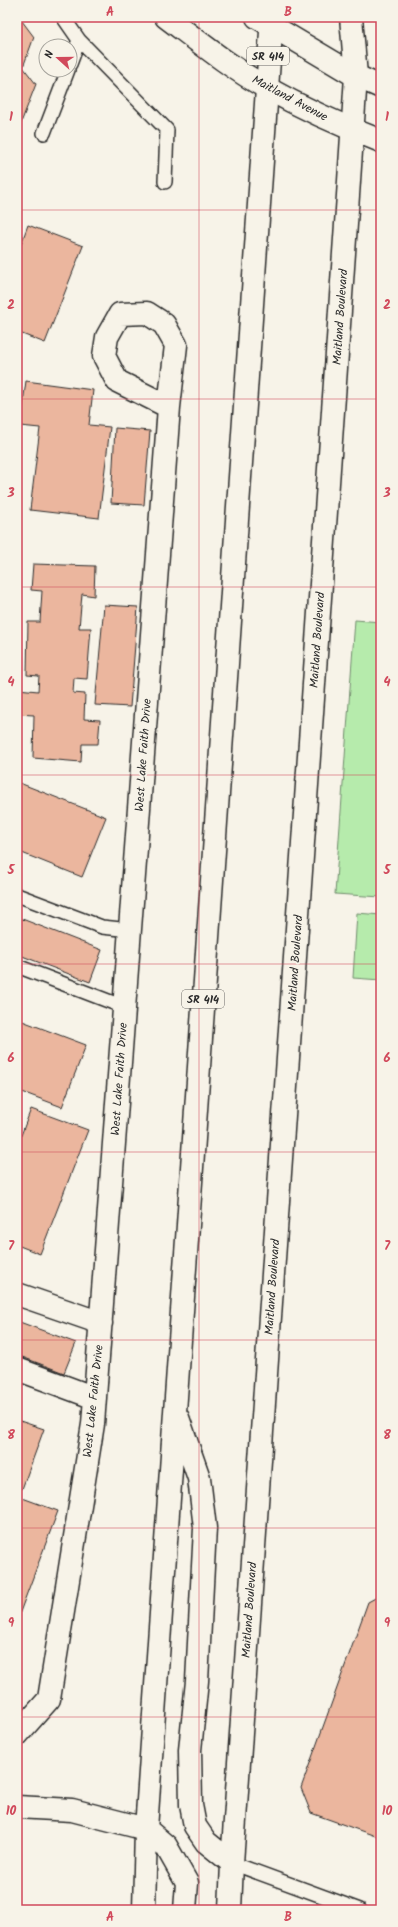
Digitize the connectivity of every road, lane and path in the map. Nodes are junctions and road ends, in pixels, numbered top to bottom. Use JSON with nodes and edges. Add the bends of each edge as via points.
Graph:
{"nodes":[{"id":1,"x":63,"y":17,"type":"edge"},
{"id":2,"x":166,"y":17,"type":"edge"},
{"id":3,"x":351,"y":17,"type":"edge"},
{"id":4,"x":266,"y":20,"type":"edge"},
{"id":5,"x":79,"y":40,"type":"joint"},
{"id":6,"x":356,"y":76,"type":"junction"},
{"id":7,"x":65,"y":78,"type":"edge"},
{"id":8,"x":266,"y":87,"type":"junction"},
{"id":9,"x":381,"y":87,"type":"edge"},
{"id":10,"x":352,"y":130,"type":"junction"},
{"id":11,"x":44,"y":133,"type":"dead end"},
{"id":12,"x":381,"y":142,"type":"edge"},
{"id":13,"x":165,"y":182,"type":"dead end"},
{"id":14,"x":169,"y":407,"type":"dead end"},
{"id":15,"x":17,"y":895,"type":"edge"},
{"id":16,"x":130,"y":930,"type":"junction"},
{"id":17,"x":17,"y":966,"type":"edge"},
{"id":18,"x":124,"y":1007,"type":"junction"},
{"id":19,"x":17,"y":1294,"type":"edge"},
{"id":20,"x":101,"y":1323,"type":"junction"},
{"id":21,"x":17,"y":1369,"type":"edge"},
{"id":22,"x":95,"y":1398,"type":"junction"},
{"id":23,"x":175,"y":1409,"type":"junction"},
{"id":24,"x":17,"y":1735,"type":"edge"},
{"id":25,"x":17,"y":1807,"type":"edge"},
{"id":26,"x":146,"y":1829,"type":"junction"},
{"id":27,"x":232,"y":1863,"type":"junction"},
{"id":28,"x":144,"y":1910,"type":"edge"},
{"id":29,"x":185,"y":1910,"type":"edge"},
{"id":30,"x":230,"y":1910,"type":"edge"},
{"id":31,"x":360,"y":1910,"type":"edge"}],
"edges":[{"from":1,"to":5,"type":"lane"},
{"from":2,"to":8,"type":"main road","name":"Maitland Avenue"},
{"from":3,"to":6,"type":"main road","name":"Maitland Boulevard"},
{"from":4,"to":6,"type":"main road"},
{"from":4,"to":8,"type":"main road","number":"SR 414"},
{"from":5,"to":13,"type":"lane","via":[[167,130]]},
{"from":6,"to":9,"type":"main road"},
{"from":6,"to":10,"type":"main road","name":"Maitland Boulevard"},
{"from":7,"to":11,"type":"lane"},
{"from":8,"to":10,"type":"main road","name":"Maitland Avenue"},
{"from":8,"to":23,"type":"main road","number":"SR 414"},
{"from":10,"to":12,"type":"main road","name":"Maitland Avenue"},
{"from":10,"to":27,"type":"main road","name":"Maitland Boulevard"},
{"from":14,"to":16,"type":"main road","name":"West Lake Faith Drive"},
{"from":15,"to":16,"type":"lane","via":[[102,927]]},
{"from":16,"to":18,"type":"main road","name":"West Lake Faith Drive"},
{"from":17,"to":18,"type":"lane"},
{"from":18,"to":20,"type":"main road","name":"West Lake Faith Drive"},
{"from":19,"to":20,"type":"main road"},
{"from":20,"to":22,"type":"main road","name":"West Lake Faith Drive"},
{"from":21,"to":22,"type":"main road"},
{"from":22,"to":24,"type":"main road","name":"West Lake Faith Drive","via":[[92,1432],[49,1698]]},
{"from":23,"to":26,"type":"main road","number":"SR 414"},
{"from":23,"to":27,"type":"main road","via":[[199,1478],[205,1528],[198,1674],[190,1750],[191,1805],[195,1826],[206,1842]]},
{"from":25,"to":26,"type":"main road","via":[[72,1810]]},
{"from":26,"to":28,"type":"main road","number":"SR 414"},
{"from":26,"to":29,"type":"main road","via":[[166,1846],[187,1883]]},
{"from":27,"to":30,"type":"main road","name":"Maitland Boulevard"},
{"from":27,"to":31,"type":"lane"}]}
